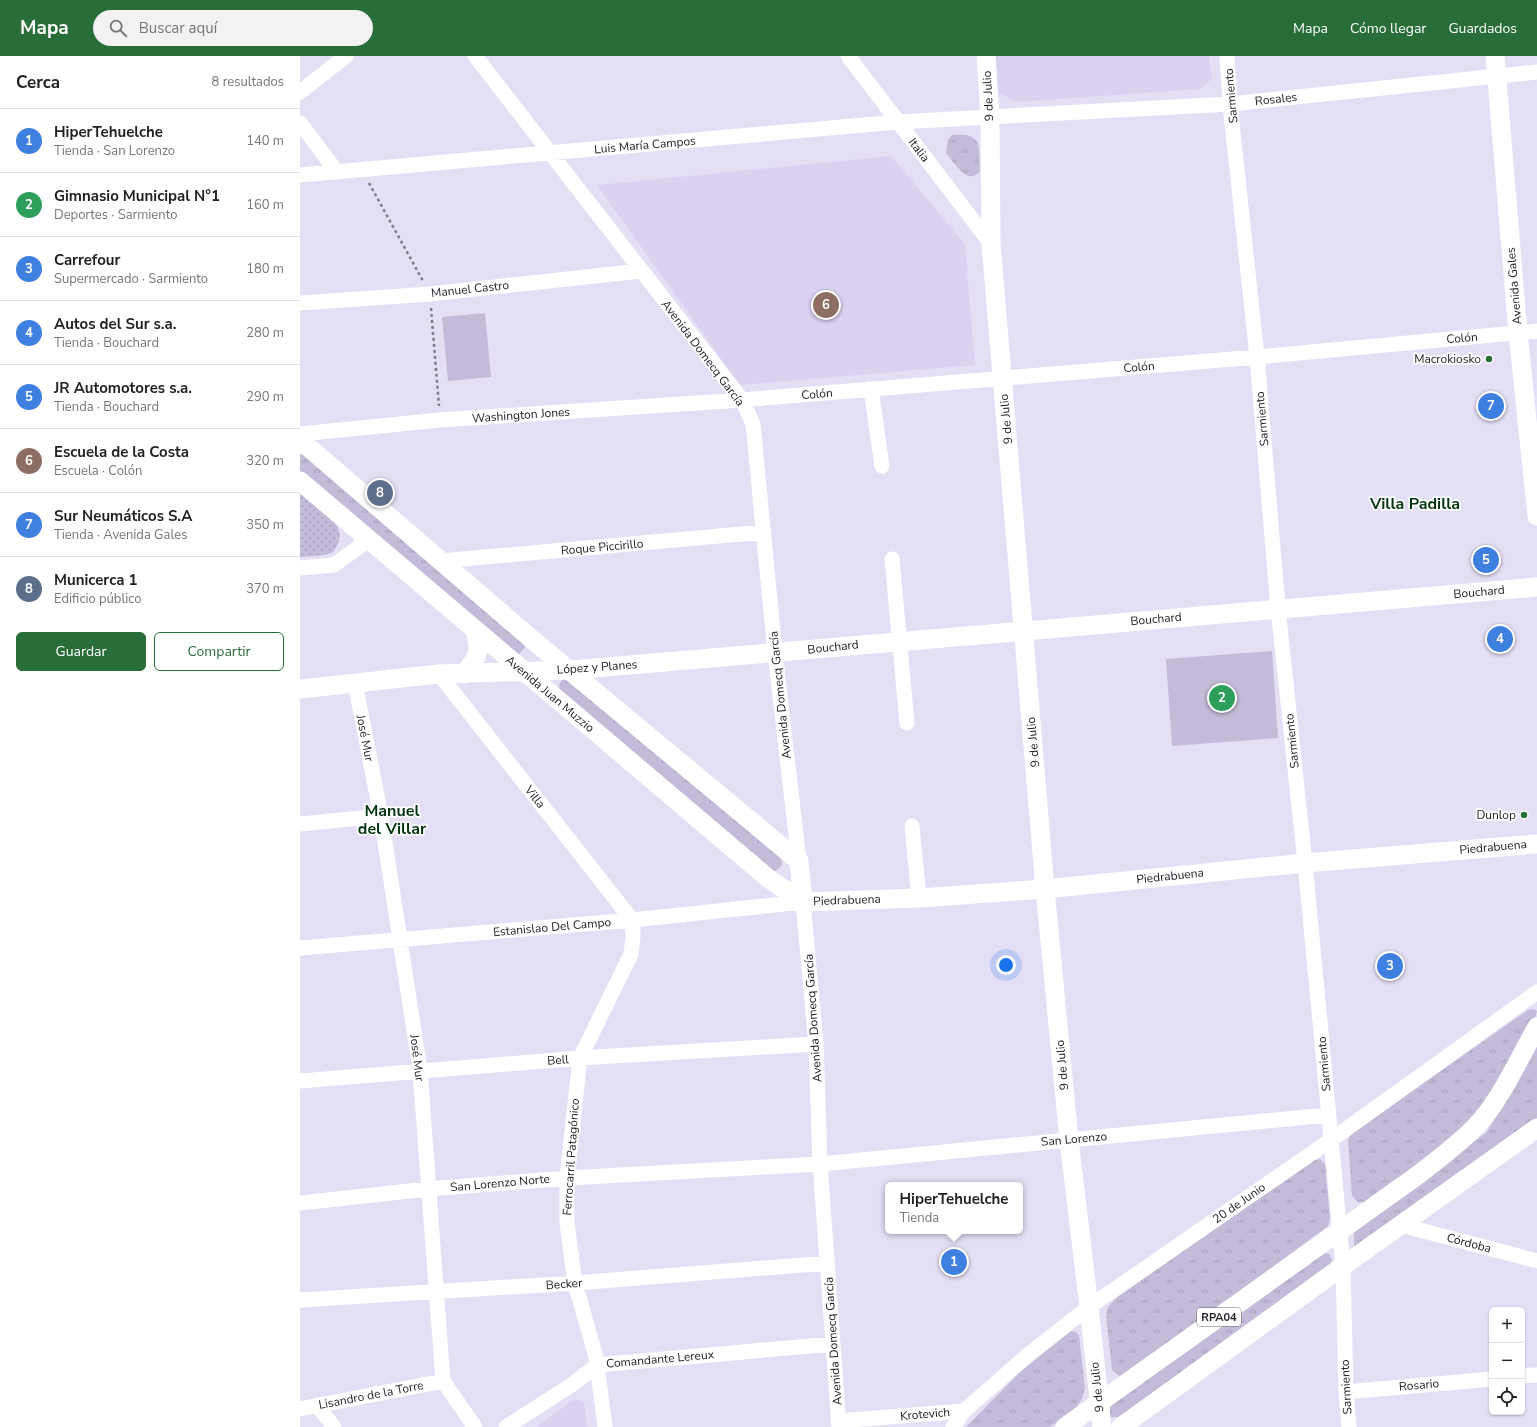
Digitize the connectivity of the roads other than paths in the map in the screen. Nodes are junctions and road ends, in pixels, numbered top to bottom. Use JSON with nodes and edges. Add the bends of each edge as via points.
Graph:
{"nodes":[{"id":1,"x":346,"y":56,"type":"edge"},
{"id":2,"x":475,"y":56,"type":"edge"},
{"id":3,"x":848,"y":56,"type":"edge"},
{"id":4,"x":986,"y":56,"type":"edge"},
{"id":5,"x":1227,"y":56,"type":"edge"},
{"id":6,"x":1494,"y":56,"type":"edge"},
{"id":7,"x":1537,"y":72,"type":"edge"},
{"id":8,"x":1496,"y":76,"type":"junction"},
{"id":9,"x":300,"y":92,"type":"edge"},
{"id":10,"x":1230,"y":104,"type":"junction"},
{"id":11,"x":990,"y":117,"type":"junction"},
{"id":12,"x":898,"y":122,"type":"junction"},
{"id":13,"x":300,"y":123,"type":"edge"},
{"id":14,"x":550,"y":154,"type":"junction"},
{"id":15,"x":337,"y":172,"type":"junction"},
{"id":16,"x":300,"y":175,"type":"edge"},
{"id":17,"x":991,"y":244,"type":"junction"},
{"id":18,"x":640,"y":271,"type":"junction"},
{"id":19,"x":300,"y":303,"type":"edge"},
{"id":20,"x":1537,"y":331,"type":"edge"},
{"id":21,"x":1518,"y":333,"type":"junction"},
{"id":22,"x":1257,"y":357,"type":"junction"},
{"id":23,"x":1002,"y":378,"type":"junction"},
{"id":24,"x":871,"y":389,"type":"junction"},
{"id":25,"x":742,"y":400,"type":"junction"},
{"id":26,"x":300,"y":434,"type":"edge"},
{"id":27,"x":300,"y":440,"type":"edge"},
{"id":28,"x":882,"y":466,"type":"dead end"},
{"id":29,"x":300,"y":481,"type":"edge"},
{"id":30,"x":1537,"y":516,"type":"edge"},
{"id":31,"x":764,"y":532,"type":"junction"},
{"id":32,"x":370,"y":539,"type":"junction"},
{"id":33,"x":892,"y":559,"type":"dead end"},
{"id":34,"x":440,"y":561,"type":"junction"},
{"id":35,"x":300,"y":568,"type":"edge"},
{"id":36,"x":1537,"y":587,"type":"edge"},
{"id":37,"x":1278,"y":608,"type":"junction"},
{"id":38,"x":475,"y":630,"type":"junction"},
{"id":39,"x":1024,"y":632,"type":"junction"},
{"id":40,"x":900,"y":640,"type":"junction"},
{"id":41,"x":775,"y":653,"type":"junction"},
{"id":42,"x":571,"y":670,"type":"junction"},
{"id":43,"x":524,"y":672,"type":"junction"},
{"id":44,"x":439,"y":674,"type":"junction"},
{"id":45,"x":464,"y":674,"type":"junction"},
{"id":46,"x":354,"y":683,"type":"junction"},
{"id":47,"x":300,"y":689,"type":"edge"},
{"id":48,"x":907,"y":722,"type":"dead end"},
{"id":49,"x":381,"y":816,"type":"junction"},
{"id":50,"x":300,"y":824,"type":"edge"},
{"id":51,"x":912,"y":826,"type":"dead end"},
{"id":52,"x":1537,"y":844,"type":"edge"},
{"id":53,"x":799,"y":861,"type":"junction"},
{"id":54,"x":1305,"y":863,"type":"junction"},
{"id":55,"x":1045,"y":889,"type":"junction"},
{"id":56,"x":919,"y":898,"type":"junction"},
{"id":57,"x":803,"y":902,"type":"junction"},
{"id":58,"x":632,"y":920,"type":"junction"},
{"id":59,"x":400,"y":940,"type":"junction"},
{"id":60,"x":300,"y":948,"type":"edge"},
{"id":61,"x":1537,"y":992,"type":"edge"},
{"id":62,"x":1537,"y":1027,"type":"edge"},
{"id":63,"x":816,"y":1044,"type":"junction"},
{"id":64,"x":580,"y":1058,"type":"junction"},
{"id":65,"x":420,"y":1070,"type":"junction"},
{"id":66,"x":300,"y":1080,"type":"edge"},
{"id":67,"x":1328,"y":1115,"type":"junction"},
{"id":68,"x":1537,"y":1128,"type":"edge"},
{"id":69,"x":1069,"y":1140,"type":"junction"},
{"id":70,"x":1331,"y":1140,"type":"junction"},
{"id":71,"x":820,"y":1164,"type":"junction"},
{"id":72,"x":567,"y":1178,"type":"junction"},
{"id":73,"x":428,"y":1189,"type":"junction"},
{"id":74,"x":300,"y":1203,"type":"edge"},
{"id":75,"x":1402,"y":1225,"type":"junction"},
{"id":76,"x":1338,"y":1231,"type":"junction"},
{"id":77,"x":1537,"y":1261,"type":"edge"},
{"id":78,"x":827,"y":1263,"type":"junction"},
{"id":79,"x":1343,"y":1266,"type":"junction"},
{"id":80,"x":575,"y":1283,"type":"junction"},
{"id":81,"x":436,"y":1291,"type":"junction"},
{"id":82,"x":300,"y":1300,"type":"edge"},
{"id":83,"x":1089,"y":1306,"type":"junction"},
{"id":84,"x":833,"y":1344,"type":"junction"},
{"id":85,"x":598,"y":1365,"type":"junction"},
{"id":86,"x":1537,"y":1375,"type":"edge"},
{"id":87,"x":1525,"y":1376,"type":"edge"},
{"id":88,"x":1489,"y":1379,"type":"edge"},
{"id":89,"x":443,"y":1381,"type":"junction"},
{"id":90,"x":1346,"y":1392,"type":"junction"},
{"id":91,"x":1099,"y":1403,"type":"junction"},
{"id":92,"x":318,"y":1405,"type":"junction"},
{"id":93,"x":300,"y":1409,"type":"edge"},
{"id":94,"x":964,"y":1411,"type":"junction"},
{"id":95,"x":839,"y":1424,"type":"edge"},
{"id":96,"x":334,"y":1427,"type":"edge"},
{"id":97,"x":475,"y":1427,"type":"edge"},
{"id":98,"x":506,"y":1427,"type":"edge"},
{"id":99,"x":605,"y":1427,"type":"edge"},
{"id":100,"x":953,"y":1427,"type":"edge"},
{"id":101,"x":1065,"y":1427,"type":"edge"},
{"id":102,"x":1102,"y":1427,"type":"edge"},
{"id":103,"x":1121,"y":1427,"type":"edge"},
{"id":104,"x":1348,"y":1427,"type":"edge"}],
"edges":[{"from":1,"to":9,"type":"street"},
{"from":2,"to":14,"type":"street","name":"Avenida Domecq García"},
{"from":3,"to":12,"type":"street","name":"Italia"},
{"from":4,"to":11,"type":"main road","name":"9 de Julio"},
{"from":5,"to":10,"type":"street","name":"Sarmiento"},
{"from":6,"to":8,"type":"main road","name":"Avenida Gales"},
{"from":7,"to":8,"type":"street","name":"Rosales"},
{"from":8,"to":10,"type":"street","name":"Rosales"},
{"from":8,"to":21,"type":"main road","name":"Avenida Gales"},
{"from":10,"to":11,"type":"street","name":"Rosales"},
{"from":10,"to":22,"type":"street","name":"Sarmiento"},
{"from":11,"to":12,"type":"street","name":"Luis María Campos"},
{"from":11,"to":17,"type":"main road","name":"9 de Julio"},
{"from":12,"to":14,"type":"street","name":"Luis María Campos"},
{"from":12,"to":17,"type":"street","name":"Italia"},
{"from":13,"to":15,"type":"street"},
{"from":14,"to":15,"type":"street","name":"Luis María Campos"},
{"from":14,"to":18,"type":"street","name":"Avenida Domecq García"},
{"from":15,"to":16,"type":"street","name":"Luis María Campos"},
{"from":17,"to":23,"type":"main road","name":"9 de Julio"},
{"from":18,"to":19,"type":"street","name":"Manuel Castro","via":[[430,294]]},
{"from":18,"to":25,"type":"street","name":"Avenida Domecq García"},
{"from":20,"to":21,"type":"street","name":"Colón"},
{"from":21,"to":22,"type":"street","name":"Colón"},
{"from":21,"to":30,"type":"main road","name":"Avenida Gales"},
{"from":22,"to":23,"type":"street","name":"Colón"},
{"from":22,"to":37,"type":"street","name":"Sarmiento"},
{"from":23,"to":24,"type":"street","name":"Colón"},
{"from":23,"to":39,"type":"main road","name":"9 de Julio"},
{"from":24,"to":25,"type":"street","name":"Colón"},
{"from":24,"to":28,"type":"street"},
{"from":25,"to":26,"type":"street","name":"Washington Jones","via":[[440,420]]},
{"from":25,"to":31,"type":"street","name":"Avenida Domecq García","via":[[753,424]]},
{"from":27,"to":34,"type":"main road"},
{"from":29,"to":32,"type":"main road","name":"Avenida Juan Muzzio"},
{"from":31,"to":34,"type":"street","name":"Roque Piccirillo"},
{"from":31,"to":41,"type":"street","name":"Avenida Domecq García"},
{"from":32,"to":35,"type":"street","via":[[334,565]]},
{"from":32,"to":38,"type":"main road","name":"Avenida Juan Muzzio"},
{"from":33,"to":40,"type":"street"},
{"from":34,"to":42,"type":"main road"},
{"from":36,"to":37,"type":"main road","name":"Bouchard"},
{"from":37,"to":39,"type":"main road","name":"Bouchard"},
{"from":37,"to":54,"type":"street","name":"Sarmiento"},
{"from":38,"to":43,"type":"main road","name":"Avenida Juan Muzzio"},
{"from":38,"to":45,"type":"main road","via":[[479,645],[477,659]]},
{"from":39,"to":40,"type":"main road","name":"Bouchard"},
{"from":39,"to":55,"type":"main road","name":"9 de Julio"},
{"from":40,"to":41,"type":"main road","name":"Bouchard"},
{"from":40,"to":48,"type":"street"},
{"from":41,"to":42,"type":"main road","name":"López y Planes"},
{"from":41,"to":53,"type":"street","name":"Avenida Domecq García"},
{"from":42,"to":43,"type":"main road","name":"López y Planes"},
{"from":42,"to":53,"type":"main road"},
{"from":43,"to":45,"type":"main road","name":"López y Planes"},
{"from":43,"to":57,"type":"main road","name":"Avenida Juan Muzzio","via":[[769,879]]},
{"from":44,"to":45,"type":"main road","name":"López y Planes"},
{"from":44,"to":46,"type":"main road","name":"López y Planes"},
{"from":44,"to":58,"type":"street","name":"Villa"},
{"from":46,"to":47,"type":"main road","name":"López y Planes"},
{"from":46,"to":49,"type":"street","name":"José Mur"},
{"from":49,"to":50,"type":"street"},
{"from":49,"to":59,"type":"street","name":"José Mur"},
{"from":51,"to":56,"type":"street"},
{"from":52,"to":54,"type":"main road","name":"Piedrabuena"},
{"from":53,"to":57,"type":"main road","name":"Avenida Domecq García"},
{"from":54,"to":55,"type":"main road","name":"Piedrabuena"},
{"from":54,"to":67,"type":"street","name":"Sarmiento"},
{"from":55,"to":56,"type":"main road","name":"Piedrabuena"},
{"from":55,"to":69,"type":"main road","name":"9 de Julio"},
{"from":56,"to":57,"type":"main road","name":"Piedrabuena"},
{"from":57,"to":58,"type":"street","name":"Estanislao Del Campo"},
{"from":57,"to":63,"type":"street","name":"Avenida Domecq García"},
{"from":58,"to":59,"type":"street","name":"Estanislao Del Campo"},
{"from":58,"to":64,"type":"street","name":"Ferrocarril Patagónico","via":[[632,954]]},
{"from":59,"to":60,"type":"street","name":"Estanislao Del Campo"},
{"from":59,"to":65,"type":"street","name":"José Mur"},
{"from":61,"to":70,"type":"street","name":"20 de Junio"},
{"from":62,"to":76,"type":"main road","number":"RPA04","via":[[1490,1109],[1476,1126],[1459,1143]]},
{"from":63,"to":64,"type":"street","name":"Bell"},
{"from":63,"to":71,"type":"street","name":"Avenida Domecq García"},
{"from":64,"to":65,"type":"street","name":"Bell"},
{"from":64,"to":72,"type":"street","name":"Ferrocarril Patagónico"},
{"from":65,"to":66,"type":"street","name":"Bell"},
{"from":65,"to":73,"type":"street","name":"José Mur"},
{"from":67,"to":69,"type":"street","name":"San Lorenzo"},
{"from":67,"to":70,"type":"street","name":"Sarmiento"},
{"from":68,"to":75,"type":"main road","number":"RPA04"},
{"from":69,"to":71,"type":"street","name":"San Lorenzo"},
{"from":69,"to":83,"type":"main road","name":"9 de Julio"},
{"from":70,"to":76,"type":"street","name":"Sarmiento"},
{"from":70,"to":83,"type":"street","name":"20 de Junio"},
{"from":71,"to":72,"type":"street","name":"San Lorenzo Norte"},
{"from":71,"to":78,"type":"street","name":"Avenida Domecq García"},
{"from":72,"to":73,"type":"street","name":"San Lorenzo Norte"},
{"from":72,"to":80,"type":"street","name":"Ferrocarril Patagónico","via":[[566,1223]]},
{"from":73,"to":74,"type":"street","name":"San Lorenzo Norte"},
{"from":73,"to":81,"type":"street","name":"José Mur"},
{"from":75,"to":77,"type":"street","name":"Córdoba"},
{"from":75,"to":79,"type":"main road","number":"RPA04"},
{"from":76,"to":79,"type":"street","name":"Sarmiento"},
{"from":76,"to":91,"type":"main road","number":"RPA04"},
{"from":78,"to":80,"type":"street","name":"Becker"},
{"from":78,"to":84,"type":"street","name":"Avenida Domecq García"},
{"from":79,"to":90,"type":"street","name":"Sarmiento"},
{"from":79,"to":103,"type":"main road","number":"RPA04"},
{"from":80,"to":81,"type":"street","name":"Becker"},
{"from":80,"to":85,"type":"street","name":"Ferrocarril Patagónico"},
{"from":81,"to":82,"type":"street","name":"Becker"},
{"from":81,"to":89,"type":"street","name":"José Mur"},
{"from":83,"to":91,"type":"main road","name":"9 de Julio"},
{"from":83,"to":94,"type":"street","name":"20 de Junio"},
{"from":84,"to":85,"type":"street","name":"Comandante Lereux"},
{"from":84,"to":95,"type":"street","name":"Avenida Domecq García"},
{"from":85,"to":98,"type":"street","name":"Comandante Lereux"},
{"from":85,"to":99,"type":"street","name":"Ferrocarril Patagónico"},
{"from":86,"to":87,"type":"street"},
{"from":88,"to":90,"type":"street","name":"Rosario"},
{"from":89,"to":92,"type":"street","name":"Lisandro de la Torre"},
{"from":89,"to":97,"type":"street"},
{"from":90,"to":104,"type":"street","name":"Sarmiento"},
{"from":91,"to":101,"type":"main road","number":"RPA04"},
{"from":91,"to":102,"type":"main road","name":"9 de Julio"},
{"from":92,"to":93,"type":"street","name":"Lisandro de la Torre"},
{"from":92,"to":96,"type":"street"},
{"from":94,"to":95,"type":"street","name":"Krotevich"},
{"from":94,"to":100,"type":"street","name":"20 de Junio"}]}
